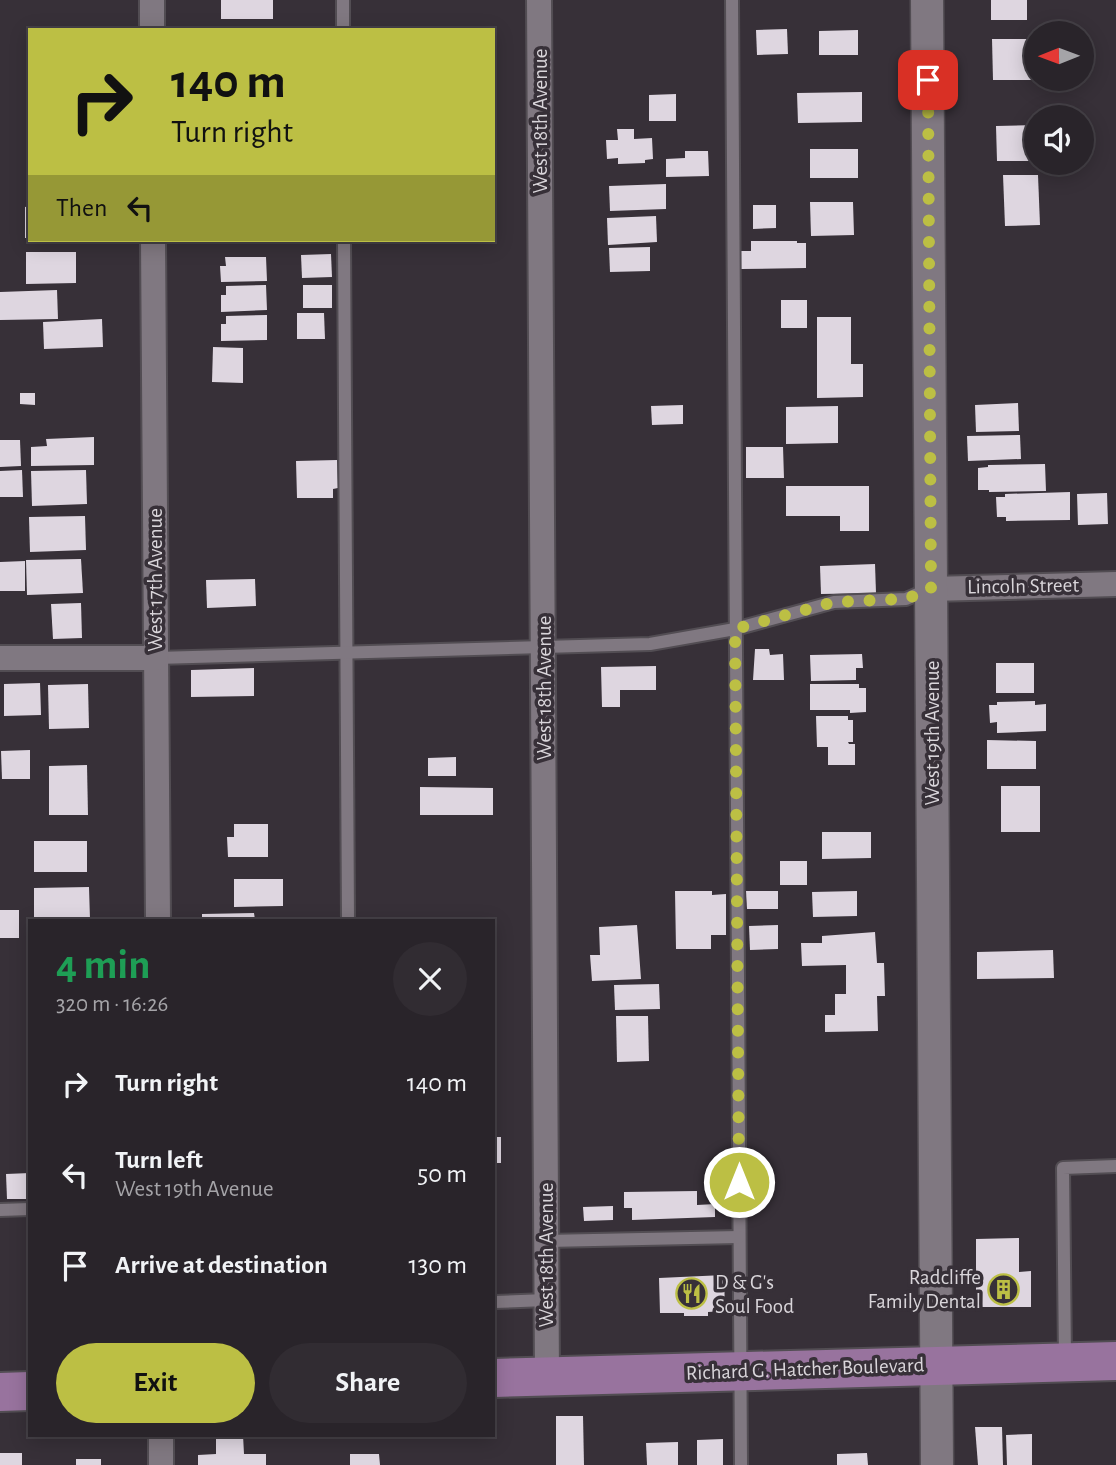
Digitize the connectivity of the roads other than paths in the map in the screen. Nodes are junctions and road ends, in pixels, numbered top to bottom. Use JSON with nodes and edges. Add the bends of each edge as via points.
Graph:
{"nodes":[{"id":1,"x":152,"y":0,"type":"edge"},
{"id":2,"x":344,"y":0,"type":"edge"},
{"id":3,"x":539,"y":0,"type":"edge"},
{"id":4,"x":732,"y":0,"type":"edge"},
{"id":5,"x":927,"y":0,"type":"edge"},
{"id":6,"x":152,"y":28,"type":"edge"},
{"id":7,"x":344,"y":28,"type":"edge"},
{"id":8,"x":153,"y":242,"type":"edge"},
{"id":9,"x":344,"y":242,"type":"edge"},
{"id":10,"x":1116,"y":584,"type":"edge"},
{"id":11,"x":931,"y":589,"type":"junction"},
{"id":12,"x":735,"y":629,"type":"junction"},
{"id":13,"x":544,"y":648,"type":"junction"},
{"id":14,"x":345,"y":653,"type":"junction"},
{"id":15,"x":0,"y":658,"type":"edge"},
{"id":16,"x":156,"y":658,"type":"junction"},
{"id":17,"x":158,"y":919,"type":"edge"},
{"id":18,"x":348,"y":919,"type":"edge"},
{"id":19,"x":1116,"y":1166,"type":"edge"},
{"id":20,"x":28,"y":1209,"type":"edge"},
{"id":21,"x":0,"y":1210,"type":"edge"},
{"id":22,"x":739,"y":1237,"type":"junction"},
{"id":23,"x":546,"y":1241,"type":"junction"},
{"id":24,"x":547,"y":1300,"type":"junction"},
{"id":25,"x":495,"y":1301,"type":"edge"},
{"id":26,"x":1116,"y":1361,"type":"edge"},
{"id":27,"x":1065,"y":1362,"type":"junction"},
{"id":28,"x":936,"y":1365,"type":"junction"},
{"id":29,"x":740,"y":1371,"type":"junction"},
{"id":30,"x":547,"y":1377,"type":"junction"},
{"id":31,"x":495,"y":1378,"type":"edge"},
{"id":32,"x":28,"y":1391,"type":"edge"},
{"id":33,"x":0,"y":1392,"type":"edge"},
{"id":34,"x":161,"y":1437,"type":"edge"},
{"id":35,"x":161,"y":1465,"type":"edge"},
{"id":36,"x":741,"y":1465,"type":"edge"},
{"id":37,"x":937,"y":1465,"type":"edge"}],
"edges":[{"from":1,"to":6,"type":"street"},
{"from":2,"to":7,"type":"lane"},
{"from":3,"to":13,"type":"street","name":"West 18th Avenue"},
{"from":4,"to":12,"type":"lane"},
{"from":5,"to":11,"type":"street","name":"West 19th Avenue"},
{"from":8,"to":16,"type":"street","name":"West 17th Avenue"},
{"from":9,"to":14,"type":"lane"},
{"from":10,"to":11,"type":"street","name":"Lincoln Street"},
{"from":11,"to":12,"type":"lane","via":[[906,599],[834,602]]},
{"from":11,"to":28,"type":"street","name":"West 19th Avenue"},
{"from":12,"to":13,"type":"lane","via":[[650,645]]},
{"from":12,"to":22,"type":"lane"},
{"from":13,"to":14,"type":"lane"},
{"from":13,"to":23,"type":"street","name":"West 18th Avenue"},
{"from":14,"to":16,"type":"lane"},
{"from":14,"to":18,"type":"lane"},
{"from":15,"to":16,"type":"street"},
{"from":16,"to":17,"type":"street","name":"West 17th Avenue"},
{"from":19,"to":27,"type":"lane","via":[[1063,1168]]},
{"from":20,"to":21,"type":"lane"},
{"from":22,"to":23,"type":"lane"},
{"from":22,"to":29,"type":"lane"},
{"from":23,"to":24,"type":"street","name":"West 18th Avenue"},
{"from":24,"to":25,"type":"lane"},
{"from":24,"to":30,"type":"street","name":"West 18th Avenue"},
{"from":26,"to":27,"type":"main road","name":"Richard G. Hatcher Boulevard"},
{"from":27,"to":28,"type":"main road","name":"Richard G. Hatcher Boulevard"},
{"from":28,"to":29,"type":"main road","name":"Richard G. Hatcher Boulevard"},
{"from":28,"to":37,"type":"street","name":"West 19th Avenue"},
{"from":29,"to":30,"type":"main road","name":"Richard G. Hatcher Boulevard"},
{"from":29,"to":36,"type":"lane"},
{"from":30,"to":31,"type":"main road","name":"Richard G. Hatcher Boulevard"},
{"from":32,"to":33,"type":"main road"},
{"from":34,"to":35,"type":"street"}]}
